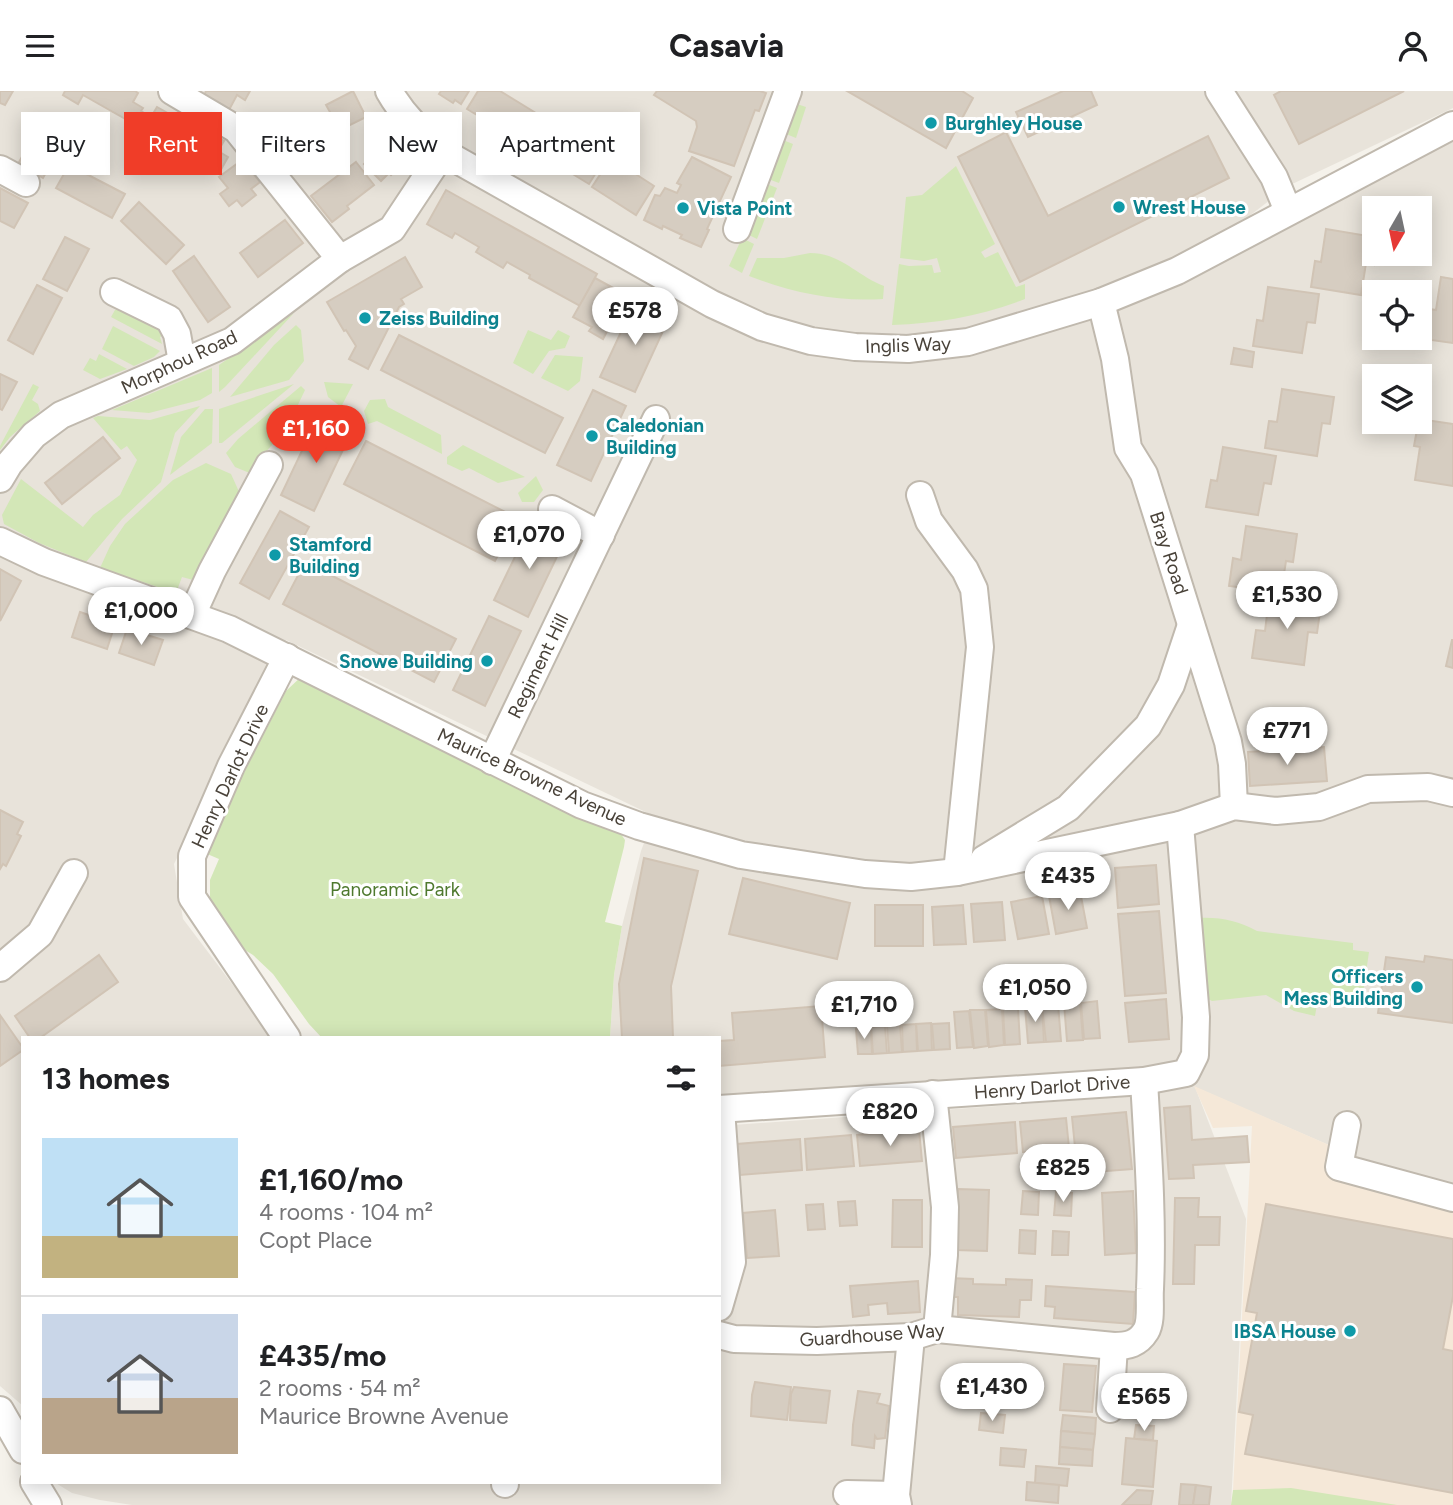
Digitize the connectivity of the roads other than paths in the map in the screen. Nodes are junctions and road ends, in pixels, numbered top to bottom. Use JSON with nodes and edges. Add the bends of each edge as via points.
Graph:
{"nodes":[{"id":1,"x":172,"y":91,"type":"edge"},
{"id":2,"x":389,"y":91,"type":"edge"},
{"id":3,"x":788,"y":91,"type":"edge"},
{"id":4,"x":1219,"y":91,"type":"edge"},
{"id":5,"x":402,"y":112,"type":"edge"},
{"id":6,"x":1451,"y":131,"type":"edge"},
{"id":7,"x":462,"y":163,"type":"edge"},
{"id":8,"x":0,"y":169,"type":"edge"},
{"id":9,"x":428,"y":175,"type":"edge"},
{"id":10,"x":26,"y":183,"type":"dead end"},
{"id":11,"x":1288,"y":211,"type":"junction"},
{"id":12,"x":737,"y":229,"type":"dead end"},
{"id":13,"x":340,"y":260,"type":"junction"},
{"id":14,"x":114,"y":292,"type":"dead end"},
{"id":15,"x":1101,"y":302,"type":"junction"},
{"id":16,"x":182,"y":362,"type":"junction"},
{"id":17,"x":656,"y":419,"type":"dead end"},
{"id":18,"x":269,"y":464,"type":"dead end"},
{"id":19,"x":0,"y":479,"type":"edge"},
{"id":20,"x":920,"y":495,"type":"dead end"},
{"id":21,"x":552,"y":509,"type":"dead end"},
{"id":22,"x":601,"y":535,"type":"junction"},
{"id":23,"x":0,"y":541,"type":"edge"},
{"id":24,"x":192,"y":615,"type":"junction"},
{"id":25,"x":1191,"y":625,"type":"junction"},
{"id":26,"x":287,"y":657,"type":"junction"},
{"id":27,"x":492,"y":761,"type":"junction"},
{"id":28,"x":1453,"y":793,"type":"edge"},
{"id":29,"x":1234,"y":806,"type":"junction"},
{"id":30,"x":1181,"y":825,"type":"junction"},
{"id":31,"x":957,"y":872,"type":"junction"},
{"id":32,"x":74,"y":873,"type":"dead end"},
{"id":33,"x":0,"y":968,"type":"edge"},
{"id":34,"x":286,"y":1036,"type":"edge"},
{"id":35,"x":1144,"y":1081,"type":"junction"},
{"id":36,"x":933,"y":1094,"type":"junction"},
{"id":37,"x":721,"y":1109,"type":"edge"},
{"id":38,"x":721,"y":1122,"type":"edge"},
{"id":39,"x":1347,"y":1125,"type":"dead end"},
{"id":40,"x":1453,"y":1198,"type":"edge"},
{"id":41,"x":721,"y":1300,"type":"edge"},
{"id":42,"x":937,"y":1329,"type":"junction"},
{"id":43,"x":721,"y":1336,"type":"edge"},
{"id":44,"x":911,"y":1337,"type":"junction"},
{"id":45,"x":1114,"y":1346,"type":"junction"},
{"id":46,"x":9,"y":1408,"type":"edge"},
{"id":47,"x":1110,"y":1409,"type":"dead end"},
{"id":48,"x":21,"y":1444,"type":"edge"},
{"id":49,"x":35,"y":1484,"type":"edge"},
{"id":50,"x":847,"y":1494,"type":"dead end"},
{"id":51,"x":897,"y":1500,"type":"edge"},
{"id":52,"x":48,"y":1505,"type":"edge"}],
"edges":[{"from":1,"to":13,"type":"street","via":[[236,129]]},
{"from":2,"to":5,"type":"street","name":"Inglis Way"},
{"from":3,"to":12,"type":"street"},
{"from":4,"to":11,"type":"street","via":[[1274,177]]},
{"from":6,"to":11,"type":"street","name":"Inglis Way"},
{"from":7,"to":15,"type":"street","name":"Inglis Way","via":[[712,304],[762,327],[811,341],[908,349],[968,342]]},
{"from":8,"to":10,"type":"street"},
{"from":9,"to":13,"type":"street","name":"Morphou Road","via":[[392,229]]},
{"from":11,"to":15,"type":"street","name":"Inglis Way","via":[[1177,271]]},
{"from":13,"to":16,"type":"street","name":"Morphou Road","via":[[232,341]]},
{"from":14,"to":16,"type":"street","via":[[169,319]]},
{"from":15,"to":25,"type":"street","name":"Bray Road","via":[[1128,448],[1144,474]]},
{"from":16,"to":19,"type":"street","name":"Morphou Road","via":[[61,415],[34,435]]},
{"from":17,"to":22,"type":"street","name":"Regiment Hill"},
{"from":18,"to":24,"type":"street"},
{"from":20,"to":31,"type":"street","via":[[929,521],[974,589],[980,647]]},
{"from":21,"to":22,"type":"street"},
{"from":22,"to":27,"type":"street","name":"Regiment Hill"},
{"from":23,"to":24,"type":"street","name":"Maurice Browne Avenue"},
{"from":24,"to":26,"type":"street","name":"Maurice Browne Avenue"},
{"from":25,"to":29,"type":"street","name":"Bray Road","via":[[1228,742]]},
{"from":25,"to":31,"type":"street","via":[[1171,685],[1148,726],[1068,808]]},
{"from":26,"to":27,"type":"street","name":"Maurice Browne Avenue"},
{"from":26,"to":34,"type":"street","name":"Henry Darlot Drive","via":[[231,766],[192,856],[192,897]]},
{"from":27,"to":31,"type":"street","name":"Maurice Browne Avenue","via":[[618,819],[741,855],[865,874],[911,877]]},
{"from":28,"to":29,"type":"street","via":[[1428,787],[1368,789],[1318,807],[1276,811]]},
{"from":29,"to":30,"type":"street"},
{"from":30,"to":31,"type":"street"},
{"from":30,"to":35,"type":"street","name":"Henry Darlot Drive","via":[[1195,1055],[1186,1073]]},
{"from":32,"to":33,"type":"street","via":[[40,934]]},
{"from":35,"to":36,"type":"street","name":"Henry Darlot Drive"},
{"from":35,"to":45,"type":"street","name":"Guardhouse Way","via":[[1152,1204],[1148,1328],[1139,1340]]},
{"from":36,"to":37,"type":"street","name":"Henry Darlot Drive"},
{"from":36,"to":42,"type":"street","via":[[945,1207]]},
{"from":38,"to":41,"type":"street","via":[[732,1262]]},
{"from":39,"to":40,"type":"street","via":[[1339,1167]]},
{"from":42,"to":44,"type":"street","name":"Guardhouse Way"},
{"from":42,"to":45,"type":"street","name":"Guardhouse Way"},
{"from":43,"to":44,"type":"street","name":"Guardhouse Way","via":[[817,1341]]},
{"from":44,"to":51,"type":"street"},
{"from":45,"to":47,"type":"street"},
{"from":46,"to":48,"type":"street"},
{"from":49,"to":52,"type":"street"},
{"from":50,"to":51,"type":"street"}]}
